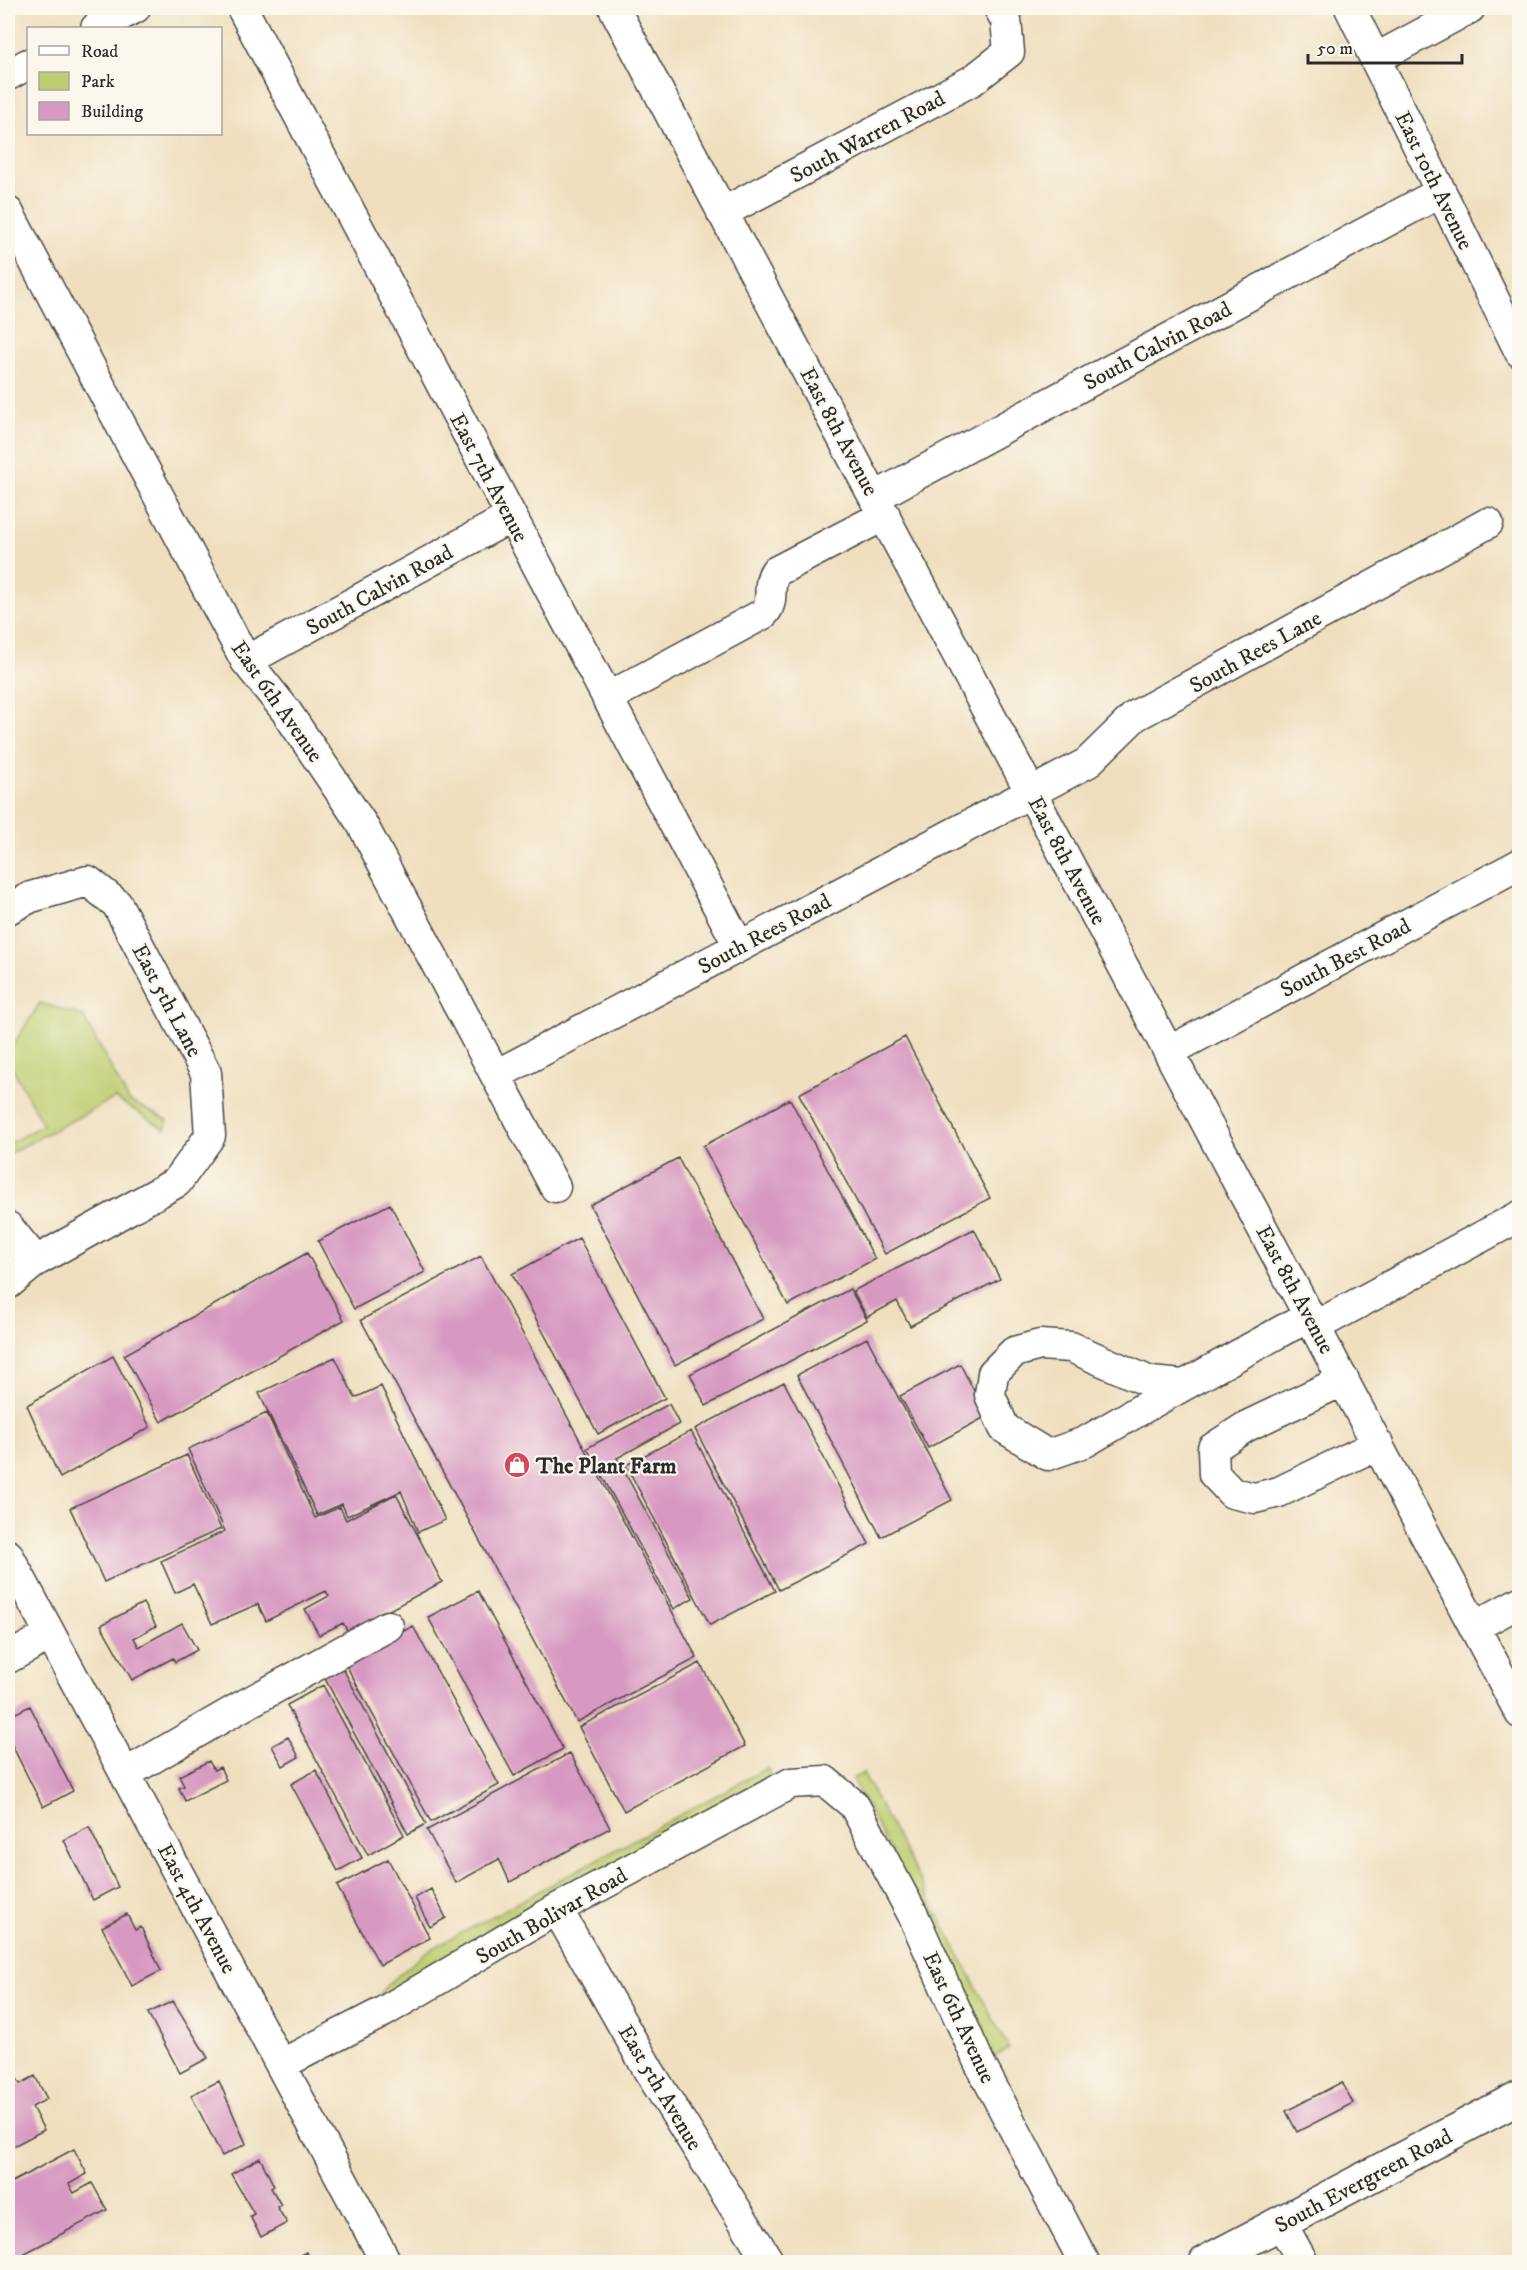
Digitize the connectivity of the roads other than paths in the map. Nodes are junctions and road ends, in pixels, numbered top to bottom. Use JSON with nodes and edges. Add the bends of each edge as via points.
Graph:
{"nodes":[{"id":1,"x":135,"y":8,"type":"edge"},
{"id":2,"x":242,"y":8,"type":"edge"},
{"id":3,"x":614,"y":8,"type":"edge"},
{"id":4,"x":999,"y":8,"type":"edge"},
{"id":5,"x":1350,"y":8,"type":"edge"},
{"id":6,"x":1470,"y":8,"type":"edge"},
{"id":7,"x":98,"y":27,"type":"edge"},
{"id":8,"x":1377,"y":58,"type":"junction"},
{"id":9,"x":1439,"y":193,"type":"junction"},
{"id":10,"x":8,"y":212,"type":"edge"},
{"id":11,"x":722,"y":213,"type":"junction"},
{"id":12,"x":1520,"y":352,"type":"edge"},
{"id":13,"x":880,"y":506,"type":"junction"},
{"id":14,"x":511,"y":517,"type":"junction"},
{"id":15,"x":1488,"y":523,"type":"dead end"},
{"id":16,"x":246,"y":662,"type":"junction"},
{"id":17,"x":607,"y":698,"type":"junction"},
{"id":18,"x":1032,"y":792,"type":"junction"},
{"id":19,"x":1520,"y":864,"type":"edge"},
{"id":20,"x":8,"y":909,"type":"edge"},
{"id":21,"x":739,"y":946,"type":"junction"},
{"id":22,"x":1170,"y":1051,"type":"junction"},
{"id":23,"x":496,"y":1075,"type":"junction"},
{"id":24,"x":555,"y":1187,"type":"dead end"},
{"id":25,"x":1520,"y":1216,"type":"edge"},
{"id":26,"x":8,"y":1227,"type":"edge"},
{"id":27,"x":36,"y":1261,"type":"junction"},
{"id":28,"x":8,"y":1284,"type":"edge"},
{"id":29,"x":1314,"y":1322,"type":"junction"},
{"id":30,"x":1344,"y":1380,"type":"junction"},
{"id":31,"x":1183,"y":1386,"type":"junction"},
{"id":32,"x":1378,"y":1444,"type":"junction"},
{"id":33,"x":8,"y":1555,"type":"edge"},
{"id":34,"x":1520,"y":1602,"type":"edge"},
{"id":35,"x":388,"y":1626,"type":"dead end"},
{"id":36,"x":1474,"y":1627,"type":"junction"},
{"id":37,"x":50,"y":1635,"type":"junction"},
{"id":38,"x":8,"y":1658,"type":"edge"},
{"id":39,"x":1520,"y":1713,"type":"edge"},
{"id":40,"x":125,"y":1774,"type":"junction"},
{"id":41,"x":825,"y":1782,"type":"joint"},
{"id":42,"x":557,"y":1909,"type":"junction"},
{"id":43,"x":282,"y":2064,"type":"junction"},
{"id":44,"x":1520,"y":2097,"type":"edge"},
{"id":45,"x":1281,"y":2223,"type":"junction"},
{"id":46,"x":386,"y":2262,"type":"edge"},
{"id":47,"x":769,"y":2262,"type":"edge"},
{"id":48,"x":1084,"y":2262,"type":"edge"},
{"id":49,"x":1206,"y":2262,"type":"edge"},
{"id":50,"x":1303,"y":2262,"type":"edge"}],
"edges":[{"from":1,"to":7,"type":"street"},
{"from":2,"to":14,"type":"street","name":"East 7th Avenue"},
{"from":3,"to":11,"type":"street","name":"East 8th Avenue"},
{"from":4,"to":11,"type":"street","name":"South Warren Road","via":[[1006,20],[1008,52],[973,80]]},
{"from":5,"to":8,"type":"street","name":"East 10th Avenue"},
{"from":6,"to":8,"type":"street"},
{"from":8,"to":9,"type":"street","name":"East 10th Avenue"},
{"from":9,"to":12,"type":"street","name":"East 10th Avenue"},
{"from":9,"to":13,"type":"street","name":"South Calvin Road"},
{"from":10,"to":16,"type":"street","name":"East 6th Avenue"},
{"from":11,"to":13,"type":"street","name":"East 8th Avenue"},
{"from":13,"to":17,"type":"street","name":"South Calvin Road","via":[[775,572],[771,578],[771,603],[763,614]]},
{"from":13,"to":18,"type":"street","name":"East 8th Avenue"},
{"from":14,"to":16,"type":"street","name":"South Calvin Road"},
{"from":14,"to":17,"type":"street","name":"East 7th Avenue"},
{"from":15,"to":18,"type":"street","name":"South Rees Lane","via":[[1135,716],[1087,763]]},
{"from":16,"to":23,"type":"street","name":"East 6th Avenue","via":[[286,711],[362,824]]},
{"from":17,"to":21,"type":"street","name":"East 7th Avenue"},
{"from":18,"to":21,"type":"street","name":"South Rees Road"},
{"from":18,"to":22,"type":"street","name":"East 8th Avenue"},
{"from":19,"to":22,"type":"street","name":"South Best Road"},
{"from":20,"to":27,"type":"street","name":"East 5th Lane","via":[[30,897],[88,881],[117,904],[206,1072],[210,1136],[177,1182]]},
{"from":21,"to":23,"type":"street","name":"South Rees Road"},
{"from":22,"to":29,"type":"street","name":"East 8th Avenue"},
{"from":23,"to":24,"type":"street","name":"East 6th Avenue"},
{"from":25,"to":29,"type":"street"},
{"from":26,"to":27,"type":"street"},
{"from":27,"to":28,"type":"street"},
{"from":29,"to":30,"type":"street","name":"East 8th Avenue"},
{"from":29,"to":31,"type":"street"},
{"from":30,"to":32,"type":"street","name":"East 8th Avenue"},
{"from":30,"to":32,"type":"street","via":[[1247,1426],[1213,1448],[1214,1474],[1232,1493],[1255,1498],[1279,1492]]},
{"from":31,"to":31,"type":"street","via":[[1085,1442],[1048,1455],[1004,1428],[990,1395],[993,1373],[1014,1352],[1040,1345],[1071,1347],[1150,1382]]},
{"from":32,"to":36,"type":"street","name":"East 8th Avenue"},
{"from":33,"to":37,"type":"street","name":"East 4th Avenue"},
{"from":34,"to":36,"type":"street"},
{"from":35,"to":40,"type":"street"},
{"from":36,"to":39,"type":"street","name":"East 8th Avenue"},
{"from":37,"to":38,"type":"street"},
{"from":37,"to":40,"type":"street","name":"East 4th Avenue"},
{"from":40,"to":43,"type":"street","name":"East 4th Avenue"},
{"from":41,"to":42,"type":"street","name":"South Bolivar Road","via":[[791,1783]]},
{"from":41,"to":48,"type":"street","name":"East 6th Avenue","via":[[854,1805],[913,1915],[979,2062]]},
{"from":42,"to":43,"type":"street","name":"South Bolivar Road","via":[[383,2012]]},
{"from":42,"to":47,"type":"street","name":"East 5th Avenue","via":[[649,2071]]},
{"from":43,"to":46,"type":"street","name":"East 4th Avenue"},
{"from":44,"to":45,"type":"main road","name":"South Evergreen Road"},
{"from":45,"to":49,"type":"main road","name":"South Evergreen Road"},
{"from":45,"to":50,"type":"street"}]}
